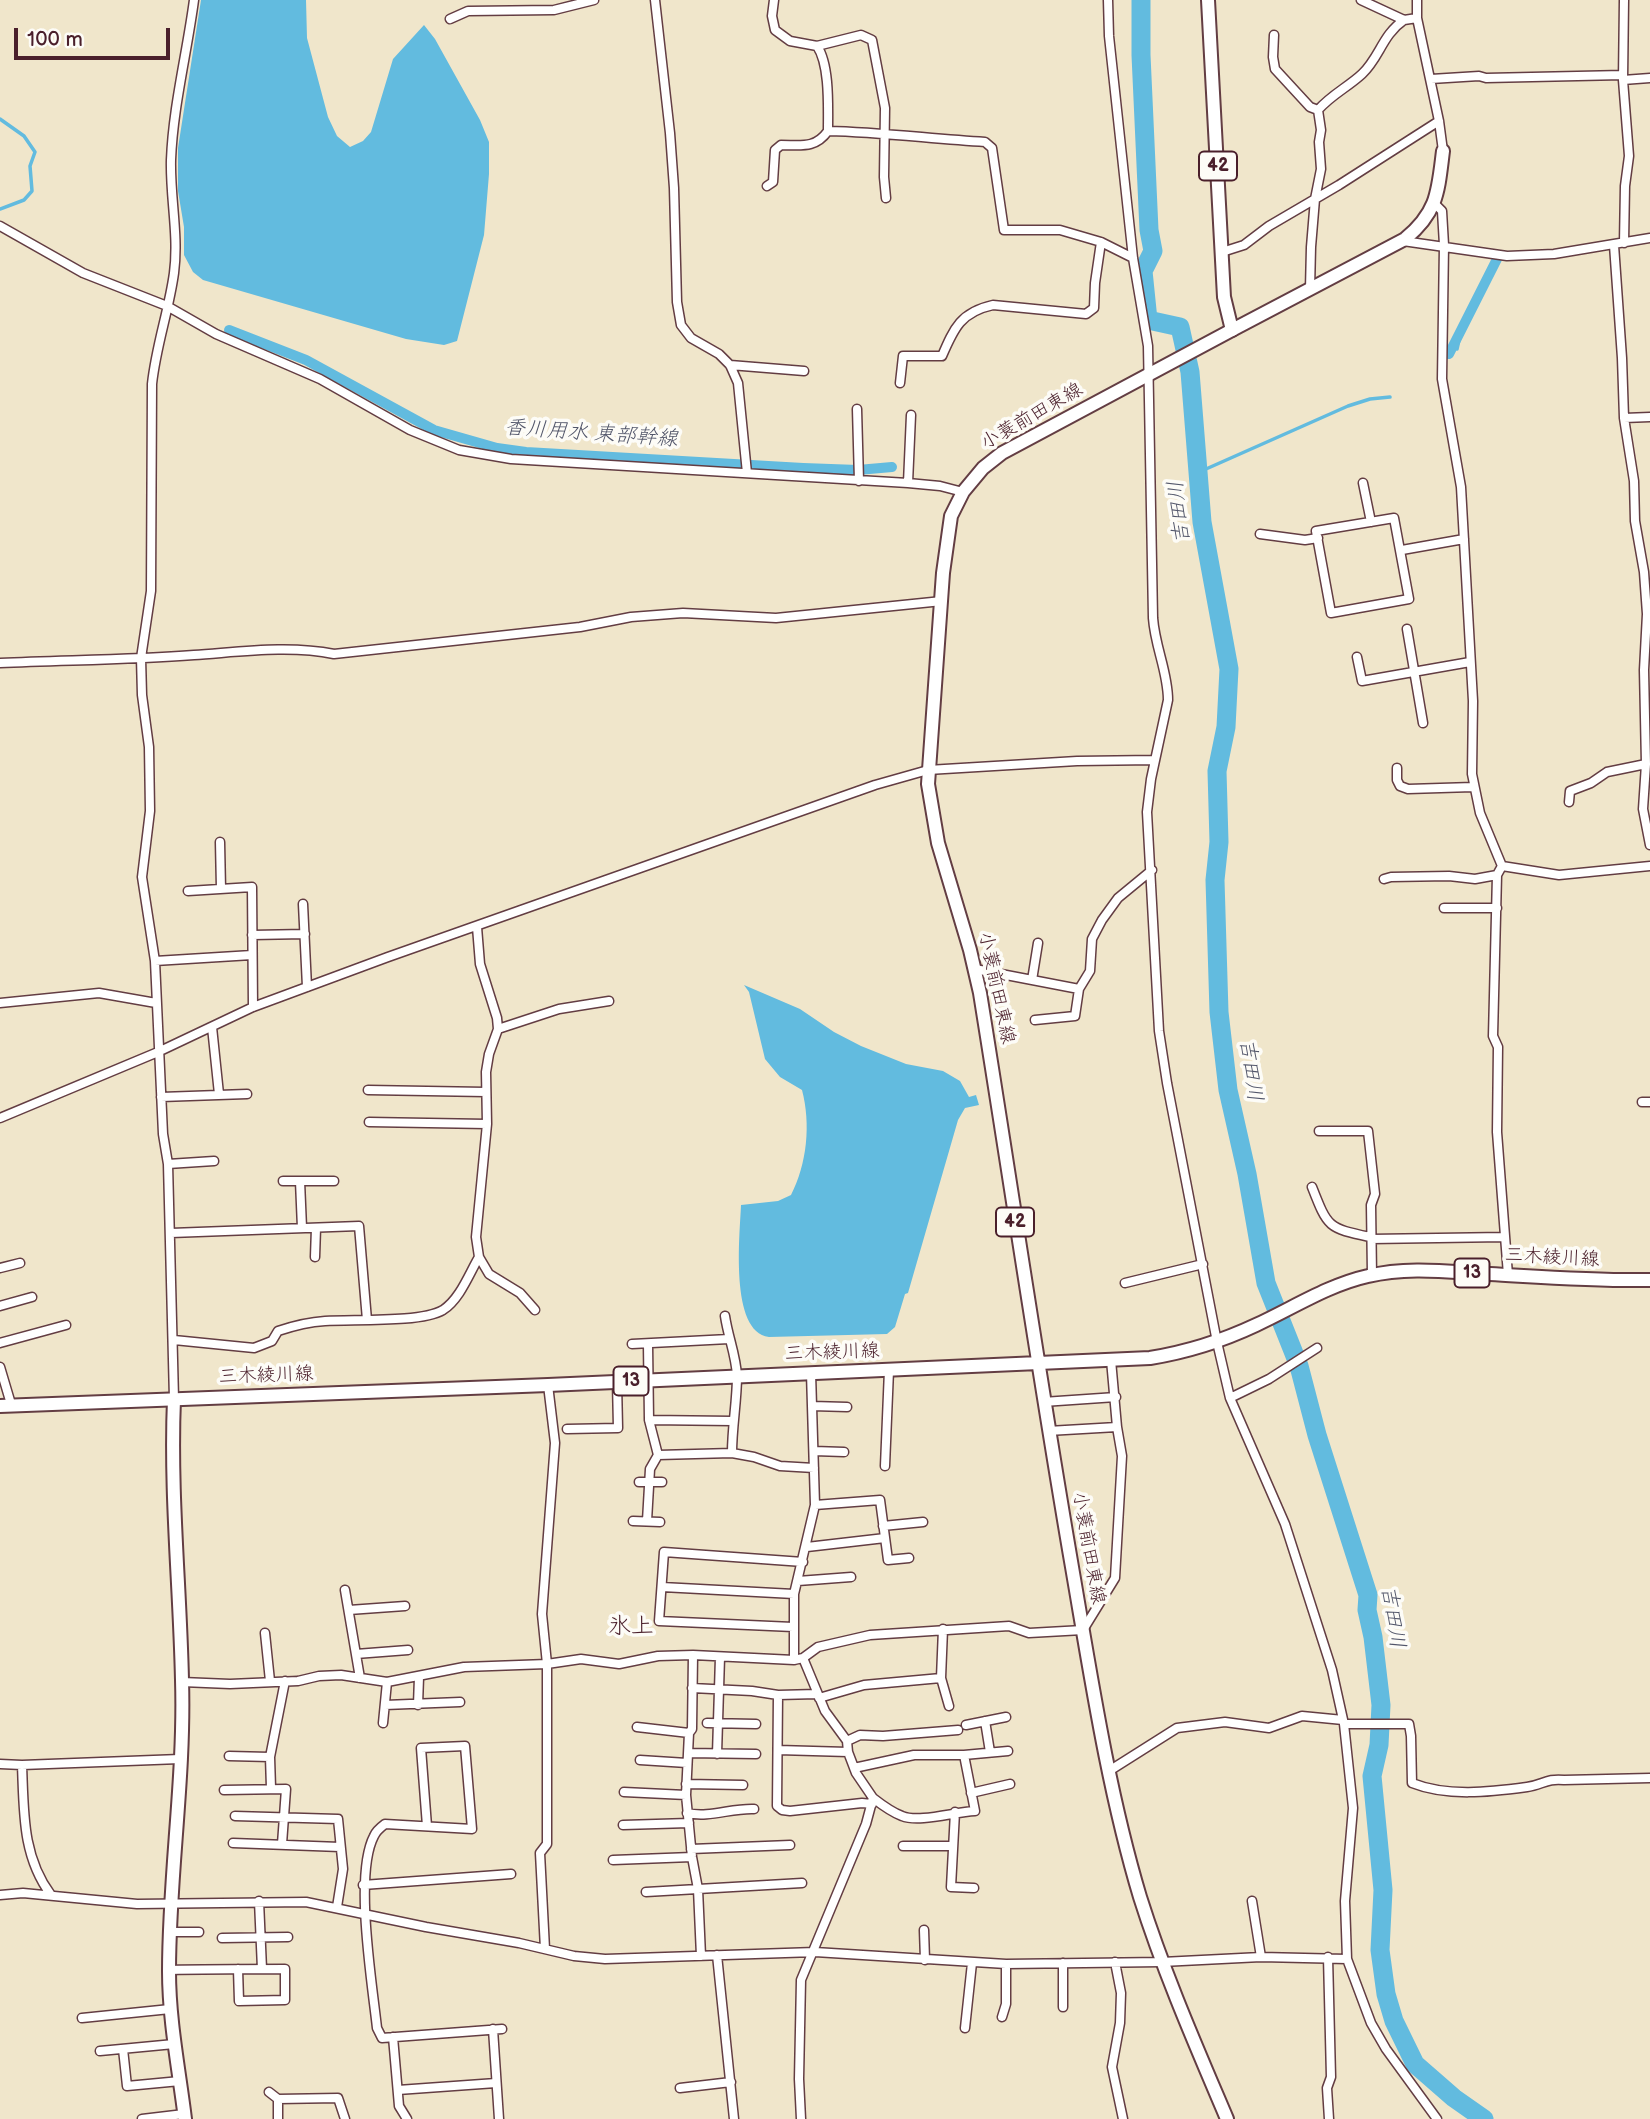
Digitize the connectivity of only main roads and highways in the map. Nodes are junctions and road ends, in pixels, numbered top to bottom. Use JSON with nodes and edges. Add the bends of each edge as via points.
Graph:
{"nodes":[{"id":1,"x":1208,"y":0,"type":"edge"},
{"id":2,"x":1443,"y":151,"type":"road end"},
{"id":3,"x":1232,"y":330,"type":"junction"},
{"id":4,"x":1650,"y":1280,"type":"edge"},
{"id":5,"x":1037,"y":1364,"type":"junction"},
{"id":6,"x":174,"y":1399,"type":"junction"},
{"id":7,"x":5,"y":1405,"type":"edge"},
{"id":8,"x":185,"y":2116,"type":"edge"},
{"id":9,"x":1227,"y":2119,"type":"edge"}],
"edges":[{"from":1,"to":3,"type":"main road","number":"42","via":[[1224,297]]},
{"from":2,"to":3,"type":"main road","name":"小蓑前田東線","via":[[1435,204],[1426,219],[1402,240]]},
{"from":3,"to":5,"type":"main road","name":"小蓑前田東線","number":"42","via":[[1002,453],[963,492],[951,516],[928,770],[931,809],[975,969]]},
{"from":4,"to":5,"type":"main road","name":"三木綾川線","number":"13","via":[[1590,1281],[1423,1270],[1372,1275],[1321,1292],[1217,1342],[1176,1354]]},
{"from":5,"to":6,"type":"main road","name":"三木綾川線","number":"13"},
{"from":5,"to":9,"type":"main road","name":"小蓑前田東線","number":"42","via":[[1109,1771],[1139,1894]]},
{"from":6,"to":7,"type":"main road","name":"三木綾川線","number":"13"},
{"from":6,"to":8,"type":"main road","via":[[172,1477],[183,1682],[169,1970]]}]}
